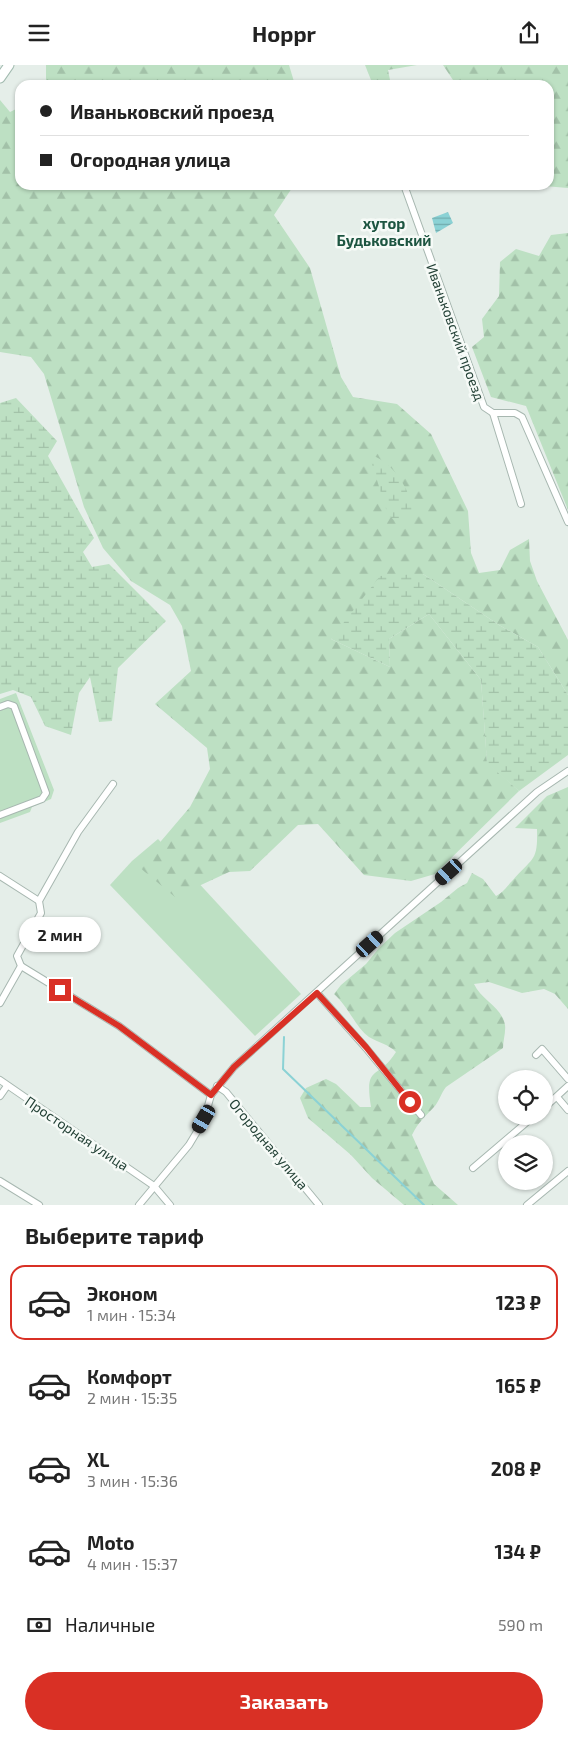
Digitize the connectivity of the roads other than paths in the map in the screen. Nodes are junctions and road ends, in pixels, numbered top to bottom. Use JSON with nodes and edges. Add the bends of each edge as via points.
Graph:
{"nodes":[{"id":1,"x":9,"y":65,"type":"edge"},
{"id":2,"x":0,"y":78,"type":"edge"},
{"id":3,"x":406,"y":190,"type":"edge"},
{"id":4,"x":493,"y":413,"type":"junction"},
{"id":5,"x":521,"y":504,"type":"dead end"},
{"id":6,"x":568,"y":522,"type":"edge"},
{"id":7,"x":0,"y":707,"type":"edge"},
{"id":8,"x":568,"y":771,"type":"edge"},
{"id":9,"x":113,"y":784,"type":"dead end"},
{"id":10,"x":0,"y":815,"type":"edge"},
{"id":11,"x":0,"y":877,"type":"edge"},
{"id":12,"x":39,"y":901,"type":"junction"},
{"id":13,"x":21,"y":966,"type":"junction"},
{"id":14,"x":317,"y":993,"type":"junction"},
{"id":15,"x":0,"y":1003,"type":"edge"},
{"id":16,"x":536,"y":1055,"type":"dead end"},
{"id":17,"x":568,"y":1079,"type":"edge"},
{"id":18,"x":0,"y":1080,"type":"edge"},
{"id":19,"x":7,"y":1086,"type":"junction"},
{"id":20,"x":217,"y":1086,"type":"junction"},
{"id":21,"x":568,"y":1086,"type":"edge"},
{"id":22,"x":211,"y":1095,"type":"junction"},
{"id":23,"x":0,"y":1096,"type":"edge"},
{"id":24,"x":558,"y":1097,"type":"junction"},
{"id":25,"x":553,"y":1101,"type":"edge"},
{"id":26,"x":568,"y":1110,"type":"edge"},
{"id":27,"x":421,"y":1115,"type":"dead end"},
{"id":28,"x":523,"y":1125,"type":"edge"},
{"id":29,"x":473,"y":1168,"type":"dead end"},
{"id":30,"x":568,"y":1171,"type":"edge"},
{"id":31,"x":0,"y":1181,"type":"edge"},
{"id":32,"x":154,"y":1186,"type":"junction"},
{"id":33,"x":39,"y":1205,"type":"edge"},
{"id":34,"x":138,"y":1205,"type":"edge"},
{"id":35,"x":170,"y":1205,"type":"edge"},
{"id":36,"x":319,"y":1205,"type":"edge"},
{"id":37,"x":527,"y":1205,"type":"edge"}],
"edges":[{"from":1,"to":2,"type":"street"},
{"from":3,"to":4,"type":"street","name":"Иваньковский проезд","via":[[484,407]]},
{"from":4,"to":5,"type":"street","name":"Иваньковский проезд"},
{"from":4,"to":6,"type":"street","via":[[515,413],[522,417]]},
{"from":7,"to":10,"type":"street","via":[[14,706],[46,793],[42,799]]},
{"from":8,"to":14,"type":"street","via":[[537,792]]},
{"from":9,"to":12,"type":"street","via":[[78,832]]},
{"from":11,"to":12,"type":"street"},
{"from":12,"to":13,"type":"street","via":[[41,913],[17,956]]},
{"from":13,"to":15,"type":"street"},
{"from":13,"to":22,"type":"street","name":"Огородная улица","via":[[119,1026]]},
{"from":14,"to":20,"type":"street"},
{"from":14,"to":27,"type":"street"},
{"from":16,"to":17,"type":"street","via":[[542,1049]]},
{"from":18,"to":19,"type":"street","name":"Просторная улица"},
{"from":19,"to":23,"type":"street"},
{"from":19,"to":32,"type":"street","name":"Просторная улица"},
{"from":20,"to":22,"type":"street"},
{"from":20,"to":36,"type":"street","name":"Огородная улица","via":[[226,1092]]},
{"from":21,"to":24,"type":"street"},
{"from":22,"to":32,"type":"street","via":[[204,1119],[189,1145]]},
{"from":24,"to":25,"type":"street"},
{"from":24,"to":26,"type":"street"},
{"from":28,"to":29,"type":"street"},
{"from":30,"to":37,"type":"street"},
{"from":31,"to":33,"type":"street"},
{"from":32,"to":34,"type":"street"},
{"from":32,"to":35,"type":"street","name":"Просторная улица"}]}
